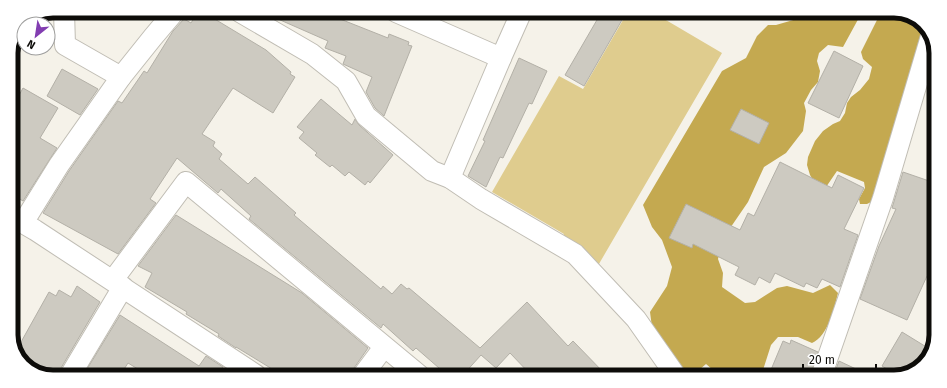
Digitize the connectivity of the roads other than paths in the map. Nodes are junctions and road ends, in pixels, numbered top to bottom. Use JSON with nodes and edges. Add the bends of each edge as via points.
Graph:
{"nodes":[{"id":1,"x":64,"y":18,"type":"edge"},
{"id":2,"x":169,"y":18,"type":"edge"},
{"id":3,"x":250,"y":18,"type":"edge"},
{"id":4,"x":410,"y":18,"type":"edge"},
{"id":5,"x":519,"y":18,"type":"edge"},
{"id":6,"x":928,"y":46,"type":"edge"},
{"id":7,"x":501,"y":58,"type":"junction"},
{"id":8,"x":121,"y":77,"type":"junction"},
{"id":9,"x":450,"y":178,"type":"junction"},
{"id":10,"x":18,"y":220,"type":"edge"},
{"id":11,"x":18,"y":222,"type":"edge"},
{"id":12,"x":118,"y":283,"type":"junction"},
{"id":13,"x":384,"y":347,"type":"junction"},
{"id":14,"x":73,"y":370,"type":"edge"},
{"id":15,"x":248,"y":370,"type":"edge"},
{"id":16,"x":367,"y":370,"type":"edge"},
{"id":17,"x":413,"y":370,"type":"edge"},
{"id":18,"x":672,"y":370,"type":"edge"},
{"id":19,"x":823,"y":370,"type":"edge"}],
"edges":[{"from":1,"to":8,"type":"street","via":[[65,45]]},
{"from":2,"to":8,"type":"street"},
{"from":3,"to":9,"type":"street","via":[[312,54],[346,81],[366,116],[432,171]]},
{"from":4,"to":7,"type":"street"},
{"from":5,"to":7,"type":"street"},
{"from":6,"to":19,"type":"street","via":[[883,198]]},
{"from":7,"to":9,"type":"street"},
{"from":8,"to":10,"type":"street"},
{"from":9,"to":18,"type":"street","via":[[575,254],[636,319]]},
{"from":11,"to":12,"type":"street"},
{"from":12,"to":13,"type":"street","via":[[186,182]]},
{"from":12,"to":14,"type":"street"},
{"from":12,"to":15,"type":"street"},
{"from":13,"to":16,"type":"street"},
{"from":13,"to":17,"type":"street"}]}
